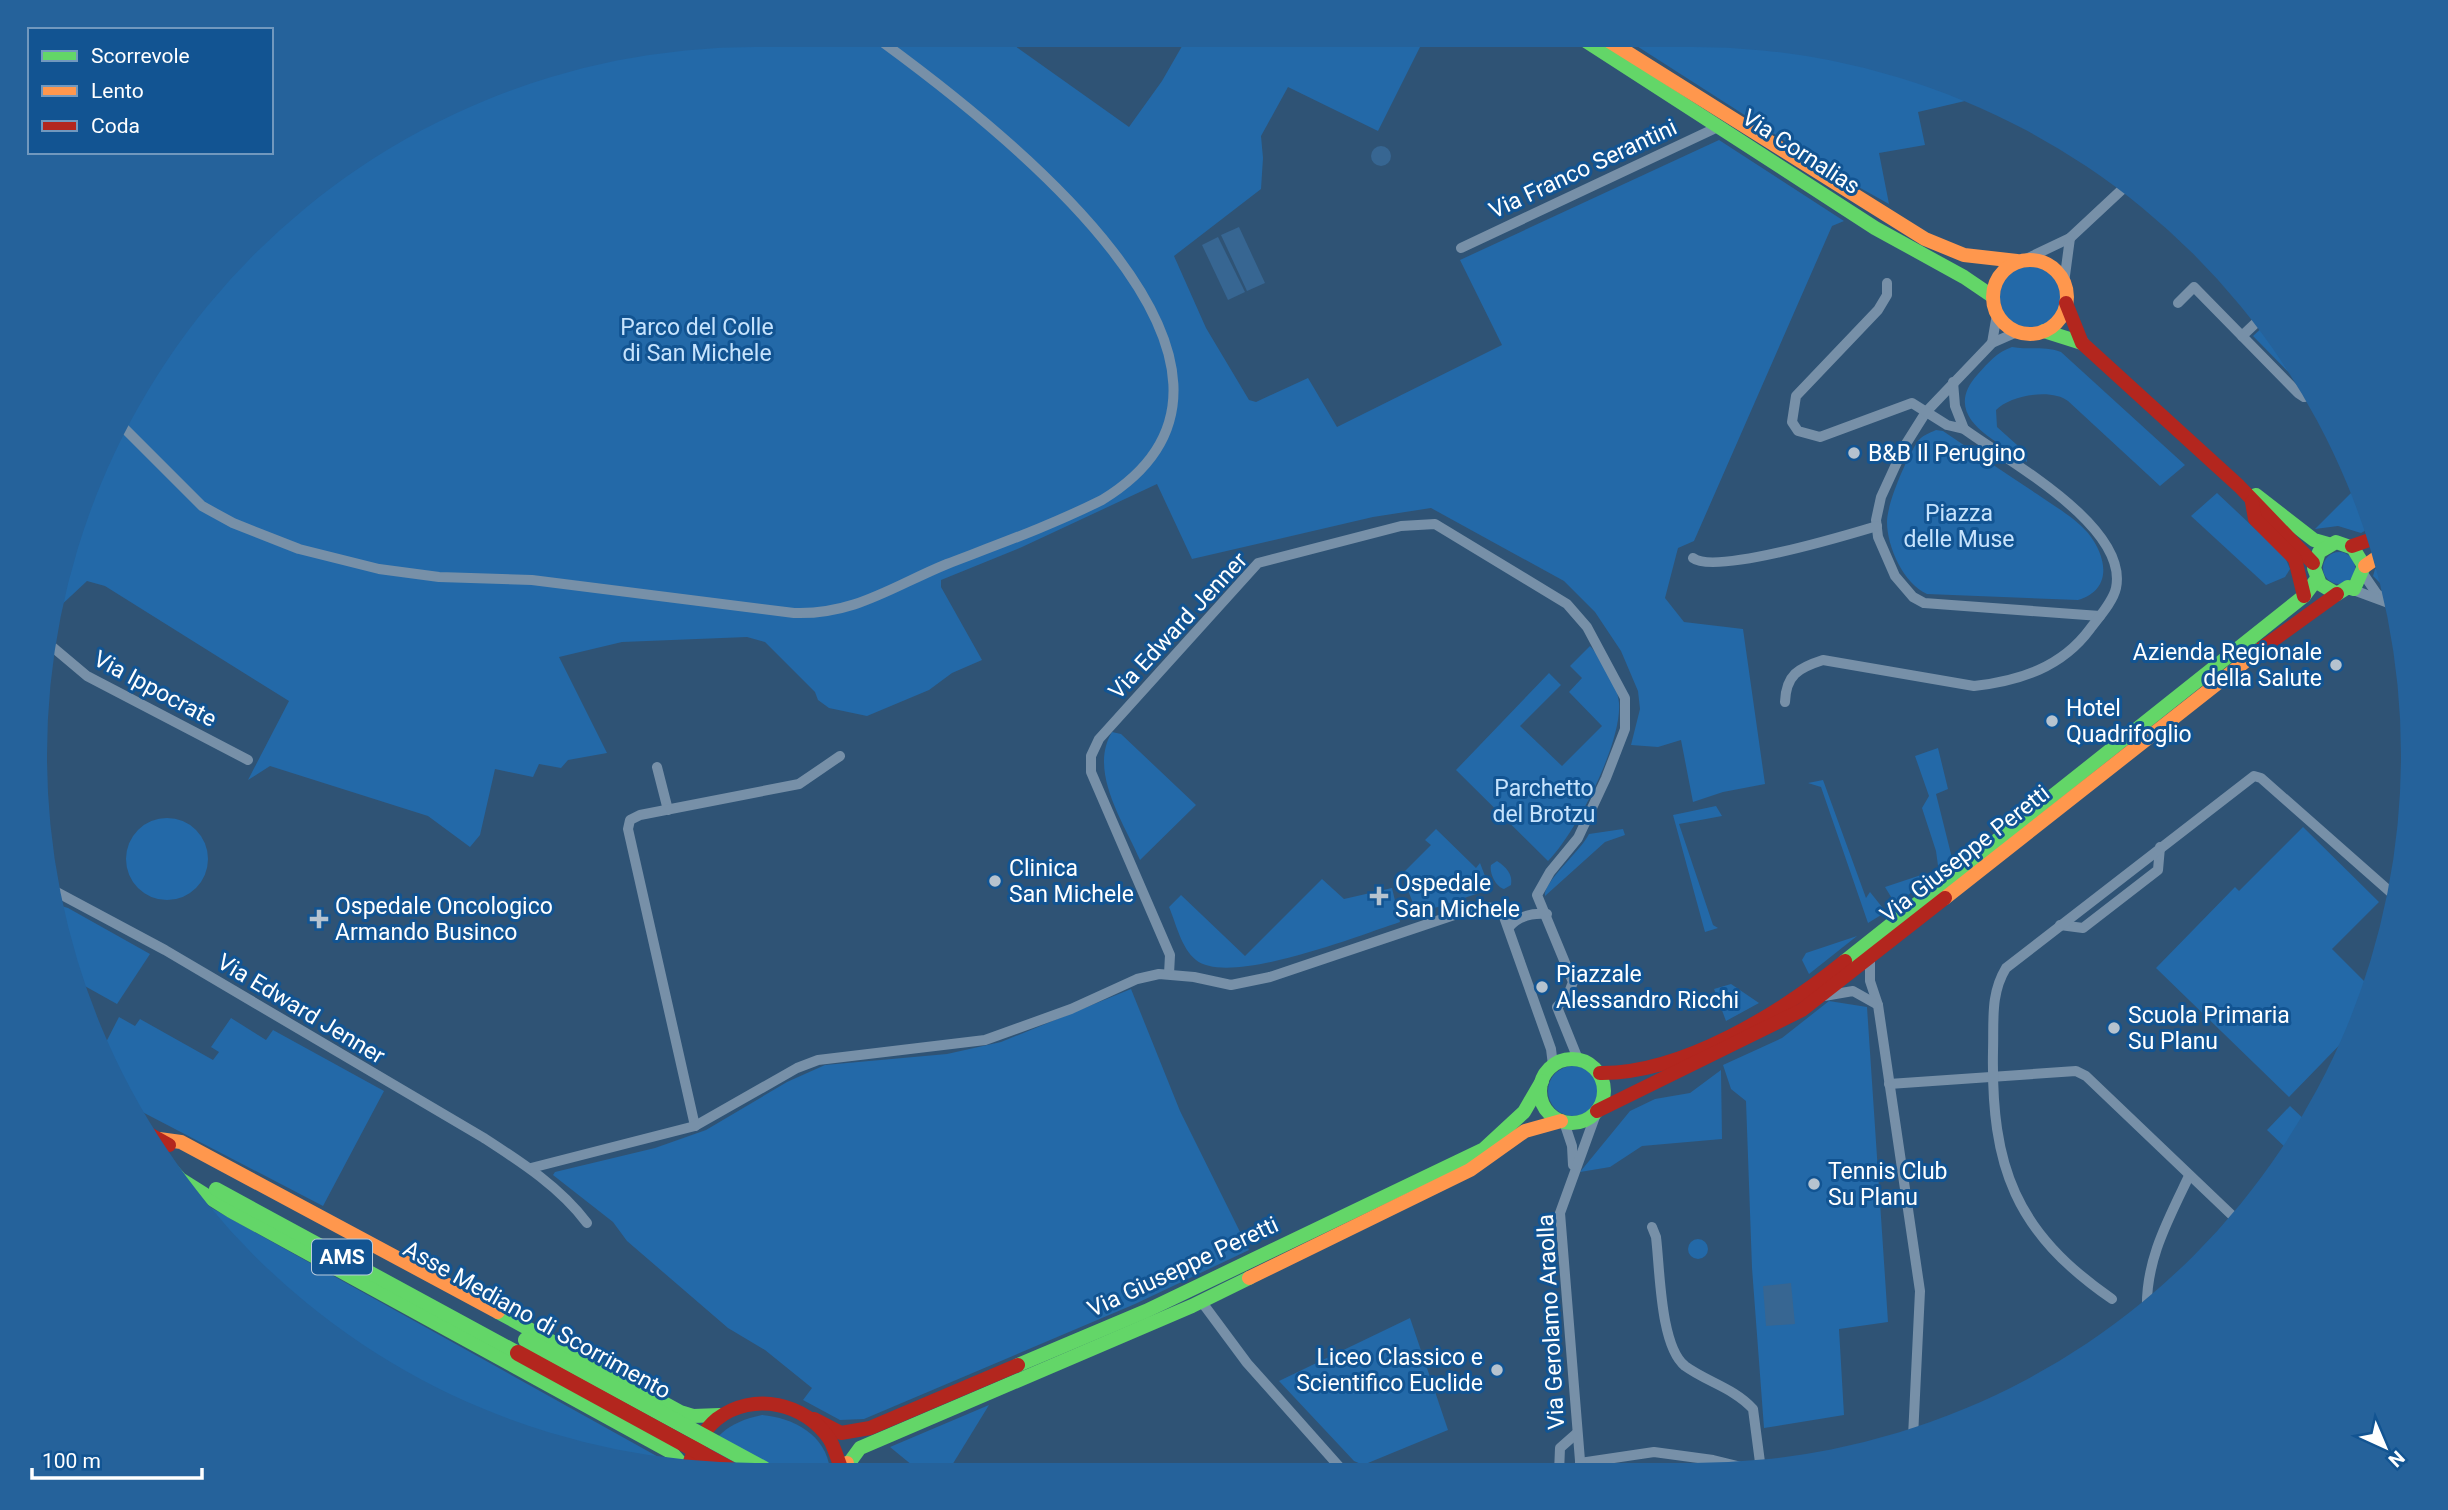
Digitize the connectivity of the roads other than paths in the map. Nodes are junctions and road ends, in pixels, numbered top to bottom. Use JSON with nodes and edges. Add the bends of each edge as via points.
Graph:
{"nodes":[{"id":1,"x":889,"y":47,"type":"edge"},
{"id":2,"x":1596,"y":47,"type":"edge"},
{"id":3,"x":1619,"y":47,"type":"edge"},
{"id":4,"x":1721,"y":126,"type":"junction"},
{"id":5,"x":2120,"y":191,"type":"edge"},
{"id":6,"x":2070,"y":238,"type":"junction"},
{"id":7,"x":1461,"y":248,"type":"dead end"},
{"id":8,"x":2022,"y":260,"type":"junction"},
{"id":9,"x":1887,"y":283,"type":"dead end"},
{"id":10,"x":2064,"y":283,"type":"junction"},
{"id":11,"x":1992,"y":296,"type":"junction"},
{"id":12,"x":2066,"y":303,"type":"junction"},
{"id":13,"x":2178,"y":303,"type":"dead end"},
{"id":14,"x":1997,"y":314,"type":"junction"},
{"id":15,"x":2254,"y":324,"type":"edge"},
{"id":16,"x":2044,"y":331,"type":"junction"},
{"id":17,"x":2017,"y":332,"type":"junction"},
{"id":18,"x":2242,"y":336,"type":"junction"},
{"id":19,"x":1992,"y":343,"type":"junction"},
{"id":20,"x":2082,"y":343,"type":"junction"},
{"id":21,"x":1954,"y":382,"type":"junction"},
{"id":22,"x":2303,"y":396,"type":"edge"},
{"id":23,"x":1926,"y":412,"type":"junction"},
{"id":24,"x":1964,"y":429,"type":"junction"},
{"id":25,"x":126,"y":431,"type":"edge"},
{"id":26,"x":2239,"y":486,"type":"junction"},
{"id":27,"x":2252,"y":502,"type":"junction"},
{"id":28,"x":1877,"y":526,"type":"junction"},
{"id":29,"x":2367,"y":540,"type":"edge"},
{"id":30,"x":2328,"y":544,"type":"junction"},
{"id":31,"x":2352,"y":545,"type":"junction"},
{"id":32,"x":1693,"y":558,"type":"dead end"},
{"id":33,"x":2374,"y":562,"type":"edge"},
{"id":34,"x":2313,"y":563,"type":"junction"},
{"id":35,"x":2364,"y":571,"type":"junction"},
{"id":36,"x":2316,"y":580,"type":"junction"},
{"id":37,"x":2342,"y":591,"type":"junction"},
{"id":38,"x":2304,"y":596,"type":"junction"},
{"id":39,"x":2383,"y":598,"type":"edge"},
{"id":40,"x":2384,"y":602,"type":"edge"},
{"id":41,"x":2100,"y":616,"type":"junction"},
{"id":42,"x":55,"y":649,"type":"edge"},
{"id":43,"x":1784,"y":702,"type":"dead end"},
{"id":44,"x":840,"y":756,"type":"dead end"},
{"id":45,"x":248,"y":760,"type":"dead end"},
{"id":46,"x":657,"y":768,"type":"dead end"},
{"id":47,"x":668,"y":810,"type":"junction"},
{"id":48,"x":2160,"y":847,"type":"junction"},
{"id":49,"x":2388,"y":890,"type":"edge"},
{"id":50,"x":61,"y":895,"type":"edge"},
{"id":51,"x":1547,"y":914,"type":"junction"},
{"id":52,"x":2060,"y":925,"type":"junction"},
{"id":53,"x":1509,"y":927,"type":"junction"},
{"id":54,"x":1870,"y":958,"type":"junction"},
{"id":55,"x":1169,"y":974,"type":"junction"},
{"id":56,"x":1814,"y":1000,"type":"junction"},
{"id":57,"x":1878,"y":1005,"type":"junction"},
{"id":58,"x":1578,"y":1059,"type":"junction"},
{"id":59,"x":1553,"y":1065,"type":"junction"},
{"id":60,"x":1600,"y":1073,"type":"junction"},
{"id":61,"x":1993,"y":1074,"type":"junction"},
{"id":62,"x":1542,"y":1081,"type":"junction"},
{"id":63,"x":1889,"y":1084,"type":"junction"},
{"id":64,"x":1597,"y":1111,"type":"junction"},
{"id":65,"x":1563,"y":1121,"type":"junction"},
{"id":66,"x":695,"y":1126,"type":"junction"},
{"id":67,"x":161,"y":1139,"type":"edge"},
{"id":68,"x":163,"y":1141,"type":"edge"},
{"id":69,"x":531,"y":1168,"type":"junction"},
{"id":70,"x":1573,"y":1170,"type":"junction"},
{"id":71,"x":183,"y":1171,"type":"edge"},
{"id":72,"x":2189,"y":1176,"type":"junction"},
{"id":73,"x":196,"y":1189,"type":"edge"},
{"id":74,"x":2231,"y":1215,"type":"edge"},
{"id":75,"x":587,"y":1223,"type":"dead end"},
{"id":76,"x":1652,"y":1227,"type":"dead end"},
{"id":77,"x":2147,"y":1297,"type":"edge"},
{"id":78,"x":2112,"y":1299,"type":"dead end"},
{"id":79,"x":1201,"y":1301,"type":"junction"},
{"id":80,"x":522,"y":1346,"type":"junction"},
{"id":81,"x":635,"y":1388,"type":"junction"},
{"id":82,"x":720,"y":1415,"type":"junction"},
{"id":83,"x":814,"y":1419,"type":"junction"},
{"id":84,"x":613,"y":1420,"type":"junction"},
{"id":85,"x":1913,"y":1427,"type":"edge"},
{"id":86,"x":1577,"y":1433,"type":"junction"},
{"id":87,"x":676,"y":1458,"type":"edge"},
{"id":88,"x":688,"y":1459,"type":"edge"},
{"id":89,"x":1758,"y":1459,"type":"edge"},
{"id":90,"x":717,"y":1461,"type":"edge"},
{"id":91,"x":1721,"y":1462,"type":"edge"},
{"id":92,"x":752,"y":1463,"type":"edge"},
{"id":93,"x":843,"y":1463,"type":"edge"},
{"id":94,"x":849,"y":1463,"type":"edge"},
{"id":95,"x":1336,"y":1463,"type":"edge"},
{"id":96,"x":1559,"y":1463,"type":"edge"},
{"id":97,"x":1580,"y":1463,"type":"edge"},
{"id":98,"x":1603,"y":1463,"type":"edge"}],
"edges":[{"from":1,"to":25,"type":"street","via":[[964,101],[1073,206],[1116,253],[1159,324],[1172,368],[1169,415],[1145,464],[1102,500],[862,604],[831,612],[794,613],[532,580],[439,577],[379,569],[299,549],[202,506]]},
{"from":2,"to":4,"type":"main road","name":"Via Cornalias"},
{"from":3,"to":8,"type":"main road","name":"Via Cornalias","via":[[1916,234],[1964,255]]},
{"from":4,"to":7,"type":"street","name":"Via Franco Serantini"},
{"from":4,"to":11,"type":"main road","name":"Via Cornalias","via":[[1875,228],[1957,270]]},
{"from":5,"to":6,"type":"street"},
{"from":6,"to":8,"type":"street"},
{"from":6,"to":10,"type":"street"},
{"from":8,"to":10,"type":"main road","via":[[2047,263]]},
{"from":8,"to":11,"type":"main road","via":[[1999,275]]},
{"from":9,"to":23,"type":"street","via":[[1887,295],[1878,310],[1796,396],[1792,422],[1798,431],[1820,437],[1912,403]]},
{"from":10,"to":12,"type":"main road"},
{"from":11,"to":14,"type":"main road"},
{"from":12,"to":16,"type":"main road","via":[[2059,320]]},
{"from":12,"to":20,"type":"main road"},
{"from":13,"to":18,"type":"street","via":[[2194,287]]},
{"from":14,"to":17,"type":"main road"},
{"from":14,"to":19,"type":"street"},
{"from":15,"to":18,"type":"street"},
{"from":16,"to":17,"type":"main road"},
{"from":16,"to":20,"type":"main road"},
{"from":17,"to":19,"type":"street"},
{"from":18,"to":22,"type":"street"},
{"from":19,"to":21,"type":"street"},
{"from":20,"to":26,"type":"main road"},
{"from":21,"to":23,"type":"street"},
{"from":21,"to":24,"type":"street","via":[[1955,405]]},
{"from":23,"to":24,"type":"street"},
{"from":23,"to":28,"type":"street","via":[[1892,471],[1881,498]]},
{"from":24,"to":41,"type":"street","via":[[2096,528],[2114,565],[2116,588]]},
{"from":26,"to":27,"type":"main road"},
{"from":26,"to":30,"type":"main road","via":[[2314,540]]},
{"from":27,"to":34,"type":"main road","via":[[2291,535]]},
{"from":27,"to":38,"type":"main road","via":[[2255,519],[2295,559]]},
{"from":28,"to":32,"type":"street","via":[[1775,553],[1707,564]]},
{"from":28,"to":41,"type":"street","via":[[1895,576],[1924,603]]},
{"from":29,"to":31,"type":"main road"},
{"from":30,"to":31,"type":"main road"},
{"from":30,"to":34,"type":"main road"},
{"from":31,"to":35,"type":"main road","via":[[2359,551]]},
{"from":33,"to":35,"type":"main road"},
{"from":34,"to":36,"type":"main road"},
{"from":35,"to":37,"type":"main road","via":[[2354,589]]},
{"from":35,"to":39,"type":"street"},
{"from":36,"to":37,"type":"main road","via":[[2321,587]]},
{"from":36,"to":38,"type":"main road","name":"Via Giuseppe Peretti"},
{"from":37,"to":40,"type":"street"},
{"from":37,"to":54,"type":"main road","name":"Via Giuseppe Peretti","via":[[2318,605]]},
{"from":38,"to":60,"type":"main road","name":"Via Giuseppe Peretti","via":[[1813,987],[1776,1010],[1670,1059],[1632,1072]]},
{"from":41,"to":43,"type":"street","via":[[2060,660],[1998,684],[1950,683],[1823,660],[1792,675]]},
{"from":42,"to":45,"type":"street","name":"Via Ippocrate","via":[[87,676]]},
{"from":44,"to":47,"type":"street","via":[[799,785]]},
{"from":46,"to":47,"type":"street"},
{"from":47,"to":66,"type":"street","via":[[640,815],[630,820],[628,829]]},
{"from":48,"to":49,"type":"street","via":[[2254,776]]},
{"from":48,"to":52,"type":"street"},
{"from":48,"to":52,"type":"street","via":[[2158,870],[2148,878],[2083,928]]},
{"from":50,"to":69,"type":"street","name":"Via Edward Jenner","via":[[165,950]]},
{"from":51,"to":53,"type":"street","via":[[1534,913]]},
{"from":51,"to":55,"type":"street","name":"Via Edward Jenner","via":[[1537,895],[1578,838],[1606,778],[1625,729],[1625,698],[1587,627],[1567,604],[1435,524],[1401,526],[1258,563],[1099,739],[1091,756],[1091,772],[1170,955]]},
{"from":51,"to":58,"type":"street","via":[[1573,982],[1556,1007]]},
{"from":52,"to":61,"type":"street","via":[[2006,968],[1999,980]]},
{"from":53,"to":55,"type":"street","via":[[1496,908],[1478,907],[1270,977],[1231,985]]},
{"from":53,"to":59,"type":"street"},
{"from":54,"to":56,"type":"main road","name":"Via Giuseppe Peretti"},
{"from":54,"to":57,"type":"street"},
{"from":55,"to":66,"type":"street","via":[[1137,978],[1071,1009],[985,1040],[818,1060]]},
{"from":56,"to":57,"type":"street","via":[[1842,990]]},
{"from":56,"to":64,"type":"main road","name":"Via Giuseppe Peretti","via":[[1781,1021]]},
{"from":57,"to":63,"type":"street"},
{"from":58,"to":59,"type":"main road"},
{"from":58,"to":60,"type":"main road"},
{"from":59,"to":62,"type":"main road","name":"Via Giuseppe Peretti"},
{"from":60,"to":64,"type":"main road","via":[[1605,1090]]},
{"from":61,"to":63,"type":"street"},
{"from":61,"to":72,"type":"street","via":[[2064,1070],[2086,1076]]},
{"from":61,"to":78,"type":"street","via":[[2000,1150],[2016,1199],[2041,1238]]},
{"from":62,"to":65,"type":"main road","via":[[1544,1105]]},
{"from":62,"to":83,"type":"main road","name":"Via Giuseppe Peretti","via":[[1524,1112],[1484,1149],[1146,1311],[870,1428],[841,1433]]},
{"from":63,"to":85,"type":"street","via":[[1920,1291]]},
{"from":64,"to":65,"type":"main road","name":"Via Giuseppe Peretti","via":[[1585,1120]]},
{"from":64,"to":70,"type":"street","name":"Via Gerolamo Araolla"},
{"from":65,"to":70,"type":"street","via":[[1572,1146]]},
{"from":65,"to":79,"type":"main road","name":"Via Giuseppe Peretti","via":[[1525,1130],[1470,1170]]},
{"from":66,"to":69,"type":"street"},
{"from":67,"to":81,"type":"main road","via":[[181,1142],[298,1202]]},
{"from":68,"to":80,"type":"main road","name":"Asse Mediano di Scorrimento","number":"AMS"},
{"from":69,"to":75,"type":"street","name":"Via Edward Jenner"},
{"from":70,"to":86,"type":"street","name":"Via Gerolamo Araolla","via":[[1560,1213]]},
{"from":71,"to":80,"type":"main road","name":"Asse Mediano di Scorrimento","number":"AMS"},
{"from":72,"to":74,"type":"street"},
{"from":72,"to":77,"type":"street","via":[[2156,1246]]},
{"from":73,"to":84,"type":"main road","via":[[288,1245]]},
{"from":76,"to":89,"type":"street","via":[[1670,1345],[1685,1366],[1733,1392],[1753,1409]]},
{"from":79,"to":94,"type":"main road","name":"Via Giuseppe Peretti","via":[[860,1448]]},
{"from":79,"to":95,"type":"street","via":[[1247,1363]]},
{"from":80,"to":90,"type":"main road","name":"Asse Mediano di Scorrimento","number":"AMS","bridge":true},
{"from":80,"to":92,"type":"main road","name":"Asse Mediano di Scorrimento","number":"AMS","bridge":true},
{"from":81,"to":82,"type":"main road","via":[[680,1412]]},
{"from":81,"to":84,"type":"main road","via":[[636,1409]]},
{"from":82,"to":83,"type":"main road","name":"Via Giuseppe Peretti","via":[[743,1405],[768,1402],[792,1407]]},
{"from":82,"to":88,"type":"main road","via":[[700,1435]]},
{"from":83,"to":93,"type":"main road"},
{"from":84,"to":87,"type":"main road"},
{"from":86,"to":96,"type":"street","via":[[1560,1448]]},
{"from":86,"to":97,"type":"street","name":"Via Gerolamo Araolla"},
{"from":91,"to":98,"type":"street","via":[[1654,1452]]}]}
